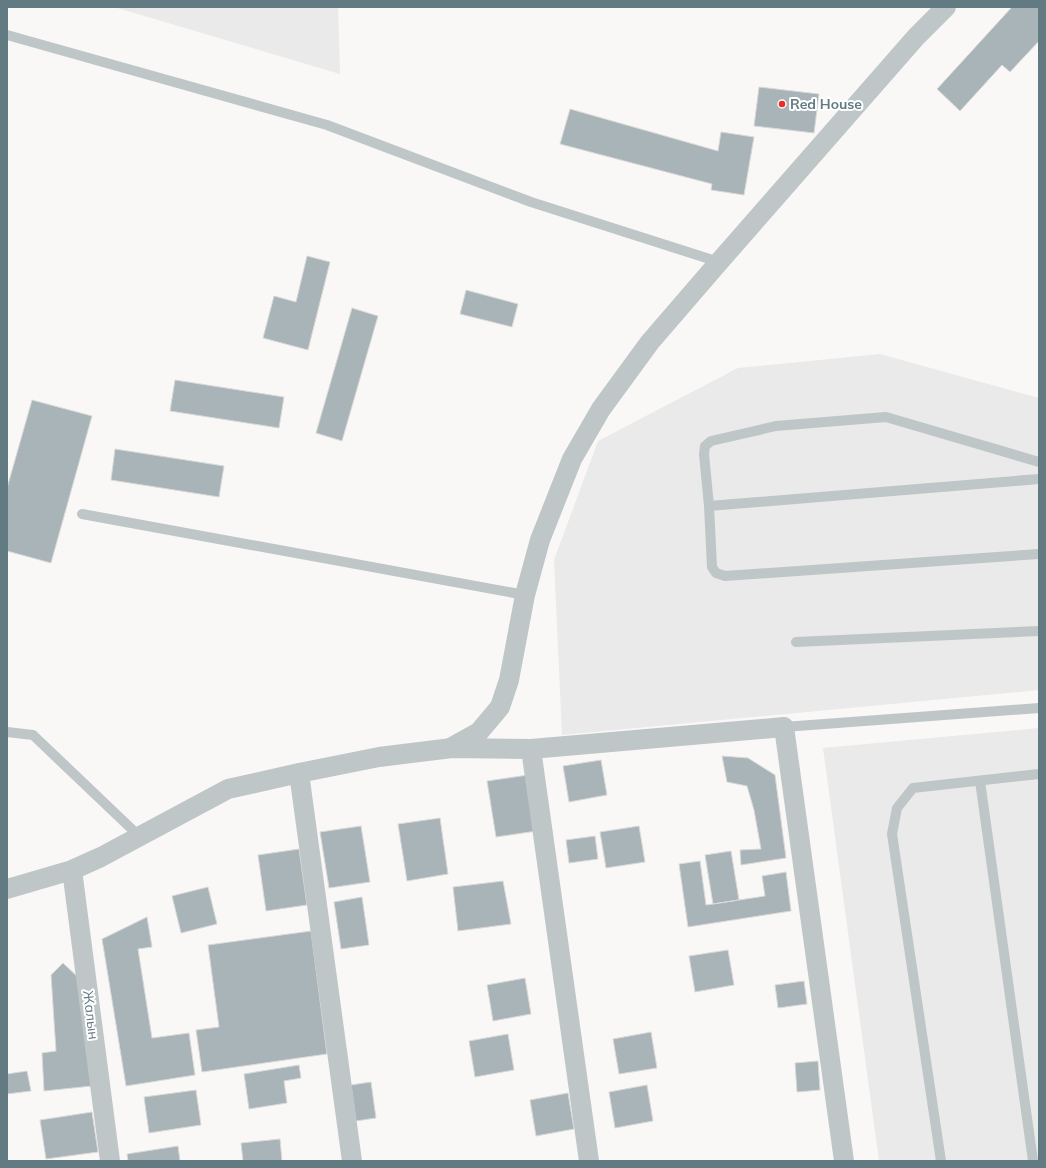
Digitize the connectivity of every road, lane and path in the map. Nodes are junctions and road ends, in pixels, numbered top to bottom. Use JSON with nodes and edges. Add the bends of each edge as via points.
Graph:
{"nodes":[{"id":1,"x":946,"y":7,"type":"edge"},
{"id":2,"x":7,"y":35,"type":"edge"},
{"id":3,"x":719,"y":262,"type":"junction"},
{"id":4,"x":1039,"y":462,"type":"edge"},
{"id":5,"x":1039,"y":479,"type":"edge"},
{"id":6,"x":709,"y":506,"type":"junction"},
{"id":7,"x":82,"y":514,"type":"dead end"},
{"id":8,"x":1039,"y":554,"type":"edge"},
{"id":9,"x":525,"y":595,"type":"junction"},
{"id":10,"x":1039,"y":631,"type":"edge"},
{"id":11,"x":796,"y":642,"type":"dead end"},
{"id":12,"x":1039,"y":708,"type":"edge"},
{"id":13,"x":784,"y":727,"type":"junction"},
{"id":14,"x":7,"y":732,"type":"edge"},
{"id":15,"x":452,"y":748,"type":"junction"},
{"id":16,"x":531,"y":750,"type":"junction"},
{"id":17,"x":299,"y":774,"type":"junction"},
{"id":18,"x":1039,"y":774,"type":"edge"},
{"id":19,"x":980,"y":781,"type":"junction"},
{"id":20,"x":139,"y":836,"type":"junction"},
{"id":21,"x":72,"y":870,"type":"junction"},
{"id":22,"x":7,"y":889,"type":"edge"},
{"id":23,"x":110,"y":1161,"type":"edge"},
{"id":24,"x":352,"y":1161,"type":"edge"},
{"id":25,"x":589,"y":1161,"type":"edge"},
{"id":26,"x":844,"y":1161,"type":"edge"},
{"id":27,"x":941,"y":1161,"type":"edge"},
{"id":28,"x":1033,"y":1161,"type":"edge"}],
"edges":[{"from":1,"to":3,"type":"street"},
{"from":2,"to":3,"type":"lane","via":[[327,125],[531,202]]},
{"from":3,"to":9,"type":"street","via":[[650,342],[601,409],[572,459],[540,540]]},
{"from":4,"to":6,"type":"lane","via":[[886,417],[776,426],[711,441],[705,446]]},
{"from":5,"to":6,"type":"lane"},
{"from":6,"to":8,"type":"lane","via":[[712,567],[716,573],[725,576]]},
{"from":7,"to":9,"type":"lane"},
{"from":9,"to":15,"type":"street","via":[[509,680],[500,707],[479,732]]},
{"from":10,"to":11,"type":"lane"},
{"from":12,"to":13,"type":"lane"},
{"from":13,"to":16,"type":"street"},
{"from":13,"to":26,"type":"street"},
{"from":14,"to":20,"type":"lane","via":[[33,735]]},
{"from":15,"to":16,"type":"street"},
{"from":15,"to":17,"type":"street","via":[[379,757]]},
{"from":16,"to":25,"type":"street"},
{"from":17,"to":20,"type":"street","via":[[228,789]]},
{"from":17,"to":24,"type":"street"},
{"from":18,"to":19,"type":"lane"},
{"from":19,"to":27,"type":"lane","via":[[913,788],[897,808],[892,834]]},
{"from":19,"to":28,"type":"lane"},
{"from":20,"to":21,"type":"street"},
{"from":21,"to":22,"type":"street"},
{"from":21,"to":23,"type":"street","name":"Жалын"}]}
